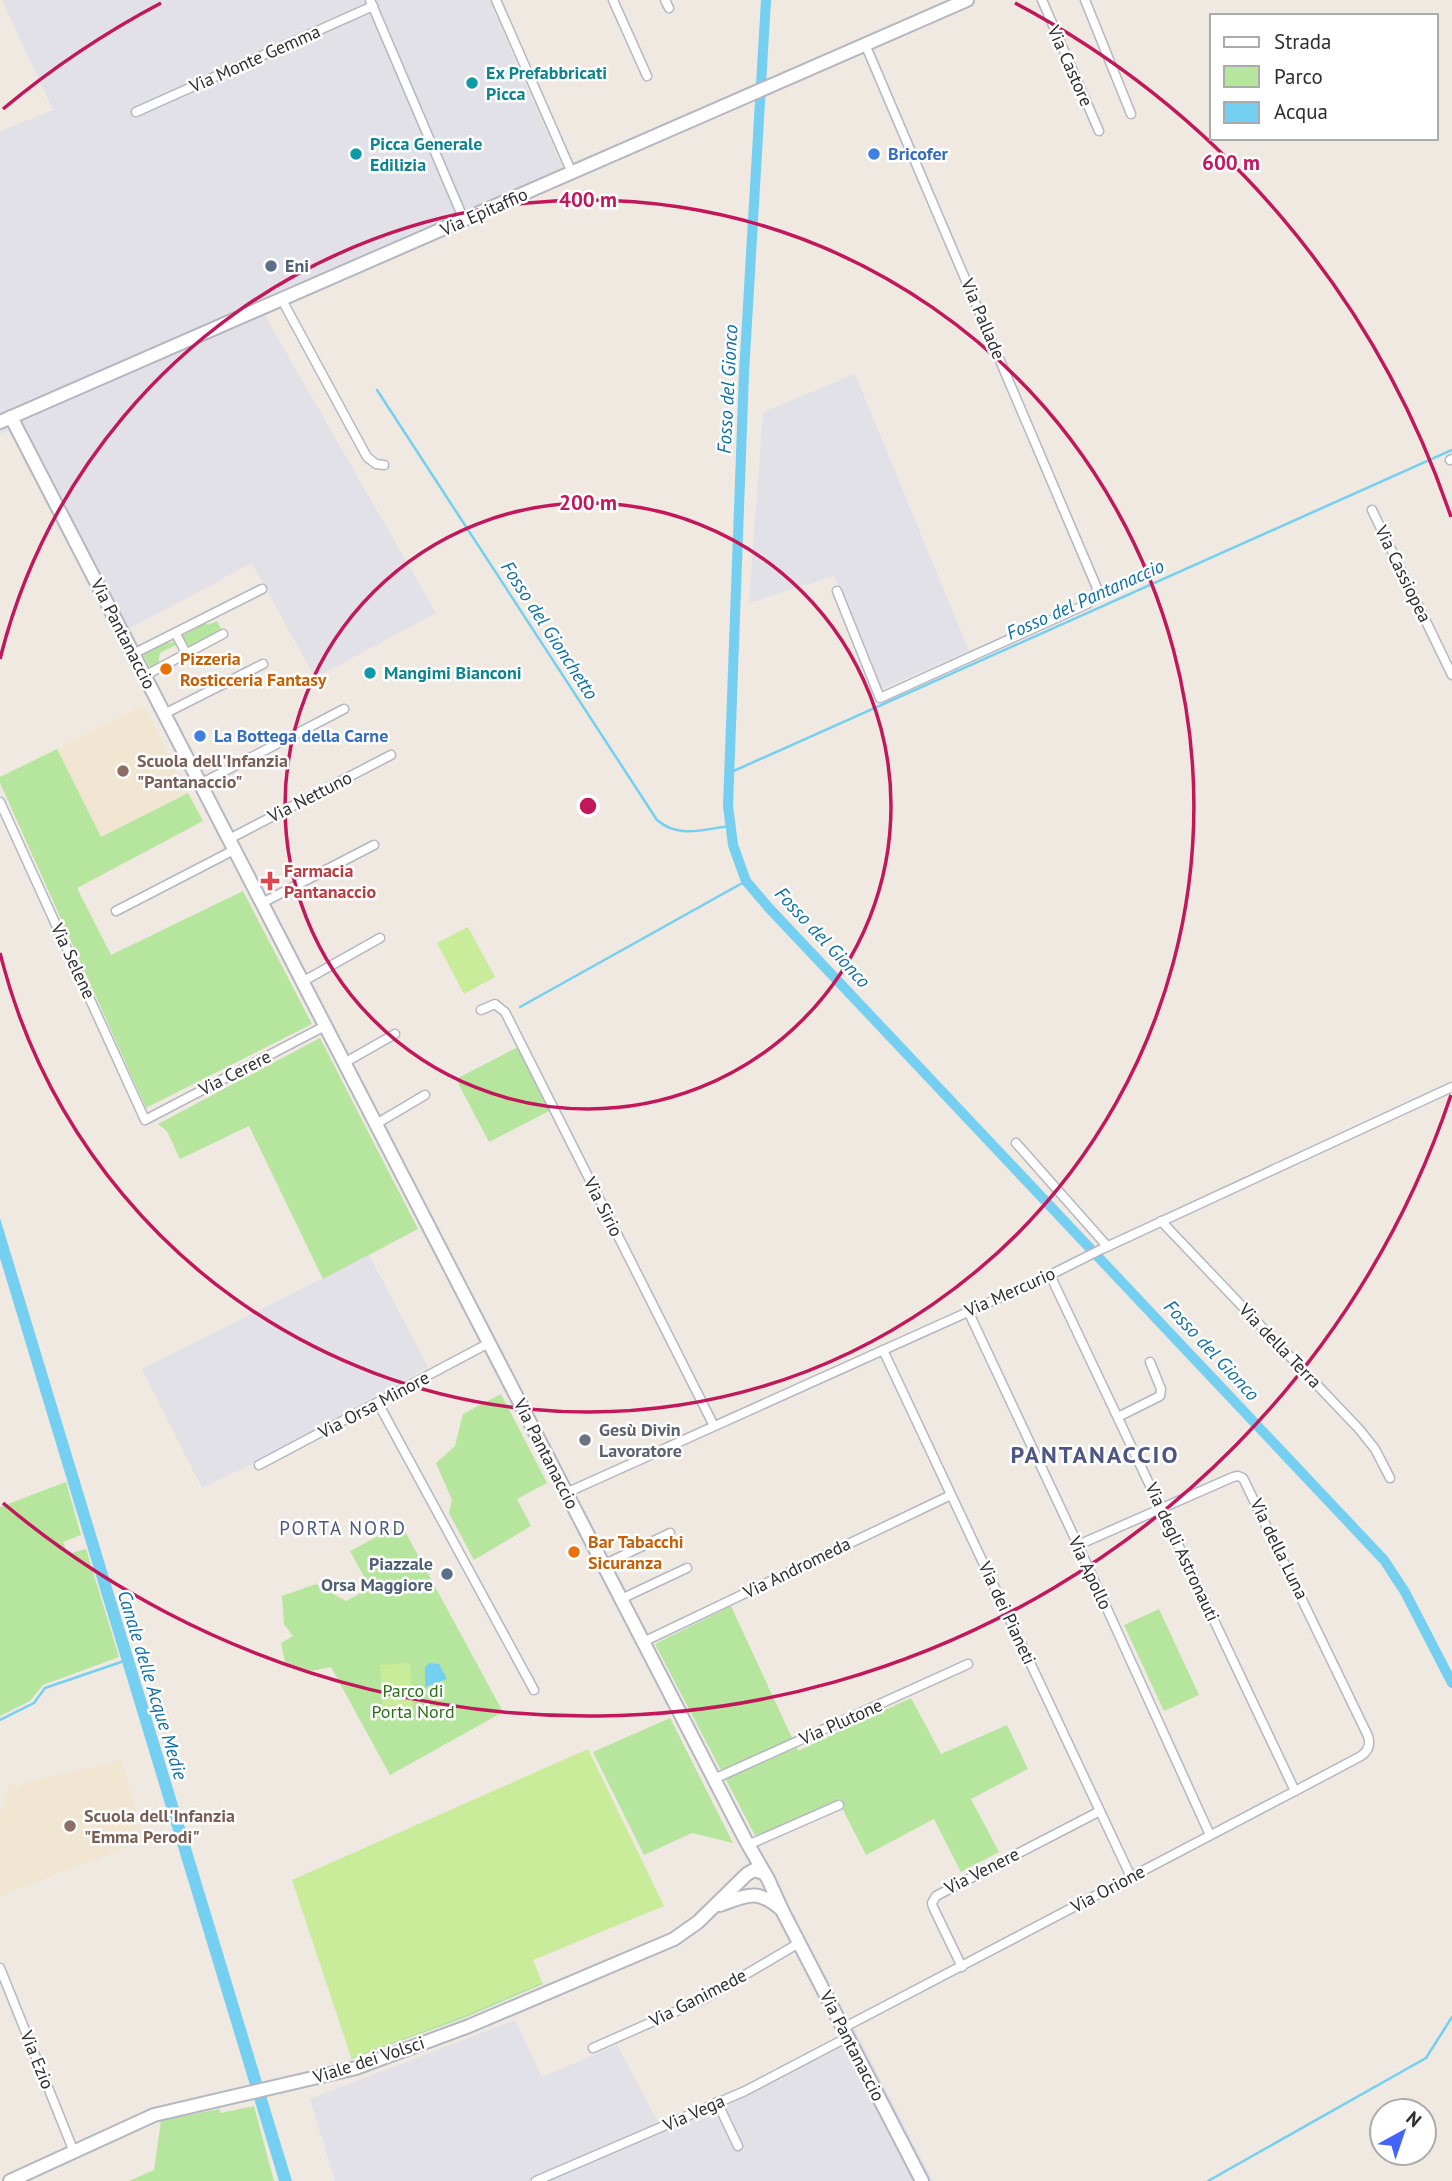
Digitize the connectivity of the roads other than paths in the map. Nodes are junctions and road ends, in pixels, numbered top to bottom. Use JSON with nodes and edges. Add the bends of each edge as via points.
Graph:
{"nodes":[{"id":1,"x":496,"y":0,"type":"edge"},
{"id":2,"x":613,"y":0,"type":"edge"},
{"id":3,"x":967,"y":0,"type":"edge"},
{"id":4,"x":1041,"y":0,"type":"edge"},
{"id":5,"x":1085,"y":0,"type":"edge"},
{"id":6,"x":372,"y":3,"type":"edge"},
{"id":7,"x":865,"y":44,"type":"junction"},
{"id":8,"x":647,"y":76,"type":"dead end"},
{"id":9,"x":136,"y":112,"type":"dead end"},
{"id":10,"x":1131,"y":114,"type":"dead end"},
{"id":11,"x":1100,"y":131,"type":"dead end"},
{"id":12,"x":572,"y":173,"type":"junction"},
{"id":13,"x":464,"y":220,"type":"junction"},
{"id":14,"x":282,"y":300,"type":"junction"},
{"id":15,"x":6,"y":420,"type":"edge"},
{"id":16,"x":384,"y":465,"type":"dead end"},
{"id":17,"x":1372,"y":510,"type":"dead end"},
{"id":18,"x":262,"y":589,"type":"dead end"},
{"id":19,"x":836,"y":591,"type":"dead end"},
{"id":20,"x":176,"y":634,"type":"junction"},
{"id":21,"x":223,"y":634,"type":"dead end"},
{"id":22,"x":186,"y":653,"type":"junction"},
{"id":23,"x":133,"y":654,"type":"junction"},
{"id":24,"x":263,"y":664,"type":"dead end"},
{"id":25,"x":1452,"y":675,"type":"edge"},
{"id":26,"x":144,"y":676,"type":"junction"},
{"id":27,"x":344,"y":709,"type":"dead end"},
{"id":28,"x":164,"y":714,"type":"junction"},
{"id":29,"x":391,"y":755,"type":"dead end"},
{"id":30,"x":200,"y":784,"type":"junction"},
{"id":31,"x":0,"y":802,"type":"edge"},
{"id":32,"x":232,"y":844,"type":"junction"},
{"id":33,"x":374,"y":845,"type":"dead end"},
{"id":34,"x":262,"y":903,"type":"junction"},
{"id":35,"x":117,"y":912,"type":"dead end"},
{"id":36,"x":380,"y":937,"type":"dead end"},
{"id":37,"x":302,"y":982,"type":"junction"},
{"id":38,"x":481,"y":1010,"type":"dead end"},
{"id":39,"x":326,"y":1026,"type":"junction"},
{"id":40,"x":395,"y":1034,"type":"dead end"},
{"id":41,"x":344,"y":1063,"type":"junction"},
{"id":42,"x":1452,"y":1087,"type":"edge"},
{"id":43,"x":425,"y":1095,"type":"dead end"},
{"id":44,"x":145,"y":1120,"type":"joint"},
{"id":45,"x":376,"y":1124,"type":"junction"},
{"id":46,"x":1016,"y":1143,"type":"dead end"},
{"id":47,"x":1161,"y":1221,"type":"junction"},
{"id":48,"x":1105,"y":1247,"type":"junction"},
{"id":49,"x":1050,"y":1275,"type":"junction"},
{"id":50,"x":968,"y":1311,"type":"junction"},
{"id":51,"x":489,"y":1343,"type":"junction"},
{"id":52,"x":883,"y":1350,"type":"junction"},
{"id":53,"x":1150,"y":1362,"type":"dead end"},
{"id":54,"x":378,"y":1403,"type":"junction"},
{"id":55,"x":1118,"y":1417,"type":"junction"},
{"id":56,"x":714,"y":1426,"type":"junction"},
{"id":57,"x":259,"y":1465,"type":"dead end"},
{"id":58,"x":1390,"y":1478,"type":"dead end"},
{"id":59,"x":566,"y":1493,"type":"junction"},
{"id":60,"x":951,"y":1494,"type":"junction"},
{"id":61,"x":1161,"y":1507,"type":"junction"},
{"id":62,"x":670,"y":1533,"type":"dead end"},
{"id":63,"x":1077,"y":1545,"type":"junction"},
{"id":64,"x":603,"y":1565,"type":"junction"},
{"id":65,"x":687,"y":1567,"type":"dead end"},
{"id":66,"x":621,"y":1599,"type":"junction"},
{"id":67,"x":643,"y":1642,"type":"junction"},
{"id":68,"x":968,"y":1664,"type":"dead end"},
{"id":69,"x":534,"y":1690,"type":"dead end"},
{"id":70,"x":1369,"y":1746,"type":"joint"},
{"id":71,"x":714,"y":1779,"type":"junction"},
{"id":72,"x":1295,"y":1791,"type":"junction"},
{"id":73,"x":839,"y":1805,"type":"dead end"},
{"id":74,"x":1100,"y":1811,"type":"junction"},
{"id":75,"x":1210,"y":1835,"type":"junction"},
{"id":76,"x":748,"y":1845,"type":"junction"},
{"id":77,"x":757,"y":1876,"type":"junction"},
{"id":78,"x":1131,"y":1877,"type":"junction"},
{"id":79,"x":755,"y":1894,"type":"junction"},
{"id":80,"x":716,"y":1906,"type":"junction"},
{"id":81,"x":782,"y":1910,"type":"junction"},
{"id":82,"x":799,"y":1943,"type":"junction"},
{"id":83,"x":962,"y":1967,"type":"junction"},
{"id":84,"x":0,"y":1968,"type":"edge"},
{"id":85,"x":845,"y":2033,"type":"junction"},
{"id":86,"x":593,"y":2048,"type":"dead end"},
{"id":87,"x":717,"y":2102,"type":"junction"},
{"id":88,"x":738,"y":2146,"type":"dead end"},
{"id":89,"x":74,"y":2152,"type":"junction"},
{"id":90,"x":10,"y":2181,"type":"edge"},
{"id":91,"x":536,"y":2181,"type":"edge"},
{"id":92,"x":922,"y":2181,"type":"edge"}],
"edges":[{"from":1,"to":12,"type":"street"},
{"from":2,"to":8,"type":"street"},
{"from":3,"to":7,"type":"street","name":"Via Epitaffio"},
{"from":4,"to":11,"type":"street","name":"Via Castore"},
{"from":5,"to":10,"type":"street"},
{"from":6,"to":9,"type":"street","name":"Via Monte Gemma"},
{"from":6,"to":13,"type":"street"},
{"from":7,"to":12,"type":"street","name":"Via Epitaffio"},
{"from":7,"to":19,"type":"street","name":"Via Pallade","via":[[1095,581],[1096,595],[1087,604],[880,698]]},
{"from":12,"to":13,"type":"street","name":"Via Epitaffio"},
{"from":13,"to":14,"type":"street","name":"Via Epitaffio"},
{"from":14,"to":15,"type":"street","name":"Via Epitaffio"},
{"from":14,"to":16,"type":"street","via":[[367,457]]},
{"from":15,"to":23,"type":"street","name":"Via Pantanaccio"},
{"from":17,"to":25,"type":"street","name":"Via Cassiopea"},
{"from":18,"to":20,"type":"street"},
{"from":20,"to":22,"type":"street"},
{"from":20,"to":23,"type":"street"},
{"from":21,"to":22,"type":"street"},
{"from":22,"to":26,"type":"street"},
{"from":23,"to":26,"type":"street","name":"Via Pantanaccio"},
{"from":24,"to":28,"type":"street"},
{"from":26,"to":28,"type":"street","name":"Via Pantanaccio"},
{"from":27,"to":30,"type":"street"},
{"from":28,"to":30,"type":"street","name":"Via Pantanaccio"},
{"from":29,"to":32,"type":"street","name":"Via Nettuno"},
{"from":30,"to":32,"type":"street","name":"Via Pantanaccio"},
{"from":31,"to":44,"type":"street","name":"Via Selene"},
{"from":32,"to":34,"type":"street","name":"Via Pantanaccio"},
{"from":32,"to":35,"type":"street"},
{"from":33,"to":34,"type":"street"},
{"from":34,"to":37,"type":"street","name":"Via Pantanaccio"},
{"from":36,"to":37,"type":"street"},
{"from":37,"to":39,"type":"street","name":"Via Pantanaccio"},
{"from":38,"to":56,"type":"street","name":"Via Sirio","via":[[495,1004],[505,1012]]},
{"from":39,"to":41,"type":"street","name":"Via Pantanaccio"},
{"from":39,"to":44,"type":"street","name":"Via Cerere"},
{"from":40,"to":41,"type":"street"},
{"from":41,"to":45,"type":"street","name":"Via Pantanaccio"},
{"from":42,"to":47,"type":"street","name":"Via Mercurio"},
{"from":43,"to":45,"type":"street"},
{"from":45,"to":51,"type":"street","name":"Via Pantanaccio"},
{"from":46,"to":48,"type":"street"},
{"from":47,"to":48,"type":"street","name":"Via Mercurio"},
{"from":47,"to":58,"type":"street","name":"Via della Terra","via":[[1357,1426]]},
{"from":48,"to":49,"type":"street","name":"Via Mercurio"},
{"from":49,"to":50,"type":"street","name":"Via Mercurio"},
{"from":49,"to":55,"type":"street","name":"Via degli Astronauti"},
{"from":50,"to":52,"type":"street","name":"Via Mercurio"},
{"from":50,"to":63,"type":"street","name":"Via Apollo"},
{"from":51,"to":54,"type":"street","name":"Via Orsa Minore"},
{"from":51,"to":59,"type":"street","name":"Via Pantanaccio"},
{"from":52,"to":56,"type":"street","name":"Via Mercurio"},
{"from":52,"to":60,"type":"street","name":"Via dei Pianeti"},
{"from":53,"to":55,"type":"street","via":[[1160,1396]]},
{"from":54,"to":57,"type":"street","name":"Via Orsa Minore"},
{"from":54,"to":69,"type":"street"},
{"from":55,"to":61,"type":"street","name":"Via degli Astronauti"},
{"from":56,"to":59,"type":"street","name":"Via Mercurio"},
{"from":59,"to":64,"type":"street","name":"Via Pantanaccio"},
{"from":60,"to":67,"type":"street","name":"Via Andromeda"},
{"from":60,"to":74,"type":"street","name":"Via dei Pianeti"},
{"from":61,"to":63,"type":"street","name":"Via della Luna"},
{"from":61,"to":70,"type":"street","name":"Via della Luna","via":[[1233,1476],[1245,1480]]},
{"from":61,"to":72,"type":"street","name":"Via degli Astronauti"},
{"from":62,"to":64,"type":"street"},
{"from":63,"to":75,"type":"street","name":"Via Apollo"},
{"from":64,"to":66,"type":"street","name":"Via Pantanaccio"},
{"from":65,"to":66,"type":"street"},
{"from":66,"to":67,"type":"street","name":"Via Pantanaccio"},
{"from":67,"to":71,"type":"street","name":"Via Pantanaccio"},
{"from":68,"to":71,"type":"street","name":"Via Plutone"},
{"from":70,"to":72,"type":"street","name":"Via Orione","via":[[1361,1756]]},
{"from":71,"to":76,"type":"street","name":"Via Pantanaccio"},
{"from":72,"to":75,"type":"street","name":"Via Orione"},
{"from":73,"to":76,"type":"street"},
{"from":74,"to":78,"type":"street","name":"Via dei Pianeti"},
{"from":74,"to":83,"type":"street","name":"Via Venere","via":[[936,1895],[933,1907]]},
{"from":75,"to":78,"type":"street","name":"Via Orione"},
{"from":76,"to":77,"type":"street","name":"Via Pantanaccio"},
{"from":77,"to":79,"type":"street","via":[[745,1888]]},
{"from":77,"to":79,"type":"street","via":[[767,1890]]},
{"from":77,"to":80,"type":"street","name":"Viale dei Volsci","via":[[723,1896]]},
{"from":77,"to":81,"type":"street","name":"Via Pantanaccio"},
{"from":78,"to":83,"type":"street","name":"Via Orione"},
{"from":79,"to":80,"type":"street","name":"Viale dei Volsci"},
{"from":79,"to":81,"type":"street","name":"Via Pantanaccio"},
{"from":80,"to":89,"type":"street","name":"Viale dei Volsci","via":[[666,1943],[469,2026],[356,2068],[153,2115]]},
{"from":81,"to":82,"type":"street","name":"Via Pantanaccio"},
{"from":82,"to":85,"type":"street","name":"Via Pantanaccio"},
{"from":82,"to":86,"type":"street","name":"Via Ganimede","via":[[704,1999]]},
{"from":83,"to":85,"type":"street","name":"Via Orione"},
{"from":84,"to":89,"type":"street","name":"Via Ezio"},
{"from":85,"to":87,"type":"street","name":"Via Vega","via":[[745,2091]]},
{"from":85,"to":92,"type":"street","name":"Via Pantanaccio"},
{"from":87,"to":88,"type":"street"},
{"from":87,"to":91,"type":"street","name":"Via Vega"},
{"from":89,"to":90,"type":"street","name":"Viale dei Volsci"}]}
